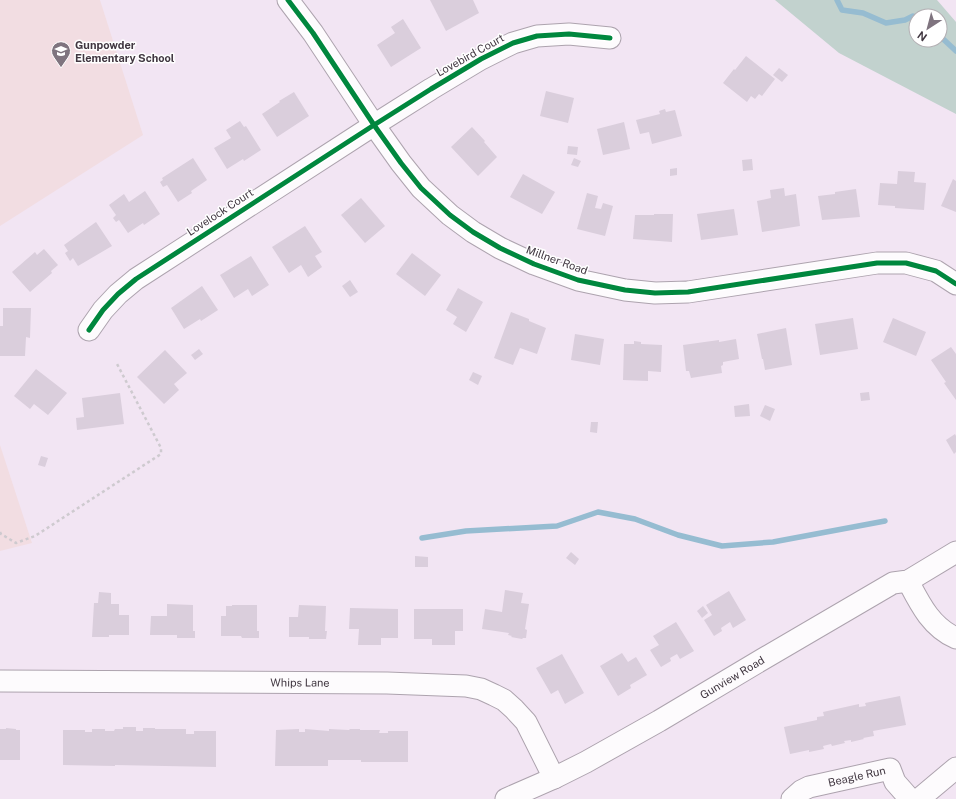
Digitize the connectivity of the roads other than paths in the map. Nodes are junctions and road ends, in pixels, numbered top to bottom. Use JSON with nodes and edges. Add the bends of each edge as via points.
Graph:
{"nodes":[{"id":1,"x":288,"y":0,"type":"edge"},
{"id":2,"x":610,"y":38,"type":"dead end"},
{"id":3,"x":374,"y":125,"type":"junction"},
{"id":4,"x":956,"y":284,"type":"edge"},
{"id":5,"x":90,"y":330,"type":"dead end"},
{"id":6,"x":956,"y":552,"type":"edge"},
{"id":7,"x":908,"y":581,"type":"junction"},
{"id":8,"x":956,"y":638,"type":"edge"},
{"id":9,"x":0,"y":681,"type":"edge"},
{"id":10,"x":956,"y":768,"type":"edge"},
{"id":11,"x":554,"y":778,"type":"junction"},
{"id":12,"x":506,"y":799,"type":"edge"},
{"id":13,"x":792,"y":799,"type":"edge"},
{"id":14,"x":910,"y":799,"type":"edge"},
{"id":15,"x":919,"y":799,"type":"edge"}],
"edges":[{"from":1,"to":3,"type":"street","name":"Millner Road"},
{"from":2,"to":3,"type":"street","name":"Lovebird Court","via":[[569,34],[537,36],[513,43],[481,59]]},
{"from":3,"to":4,"type":"street","name":"Millner Road","via":[[421,188],[450,215],[500,248],[578,280],[625,290],[655,293],[688,292],[877,263],[906,263],[936,271]]},
{"from":3,"to":5,"type":"street","name":"Lovelock Court","via":[[136,278],[103,310]]},
{"from":6,"to":7,"type":"street","name":"Gunview Road"},
{"from":7,"to":8,"type":"street","via":[[924,611],[937,626]]},
{"from":7,"to":11,"type":"street","name":"Gunview Road","via":[[893,583],[659,721]]},
{"from":9,"to":11,"type":"street","name":"Whips Lane","via":[[379,683],[466,686],[481,689],[514,708],[526,722]]},
{"from":10,"to":15,"type":"street"},
{"from":11,"to":12,"type":"street","name":"Gunview Road"},
{"from":13,"to":14,"type":"street","name":"Beagle Run","via":[[809,787],[890,770],[894,782]]}]}
